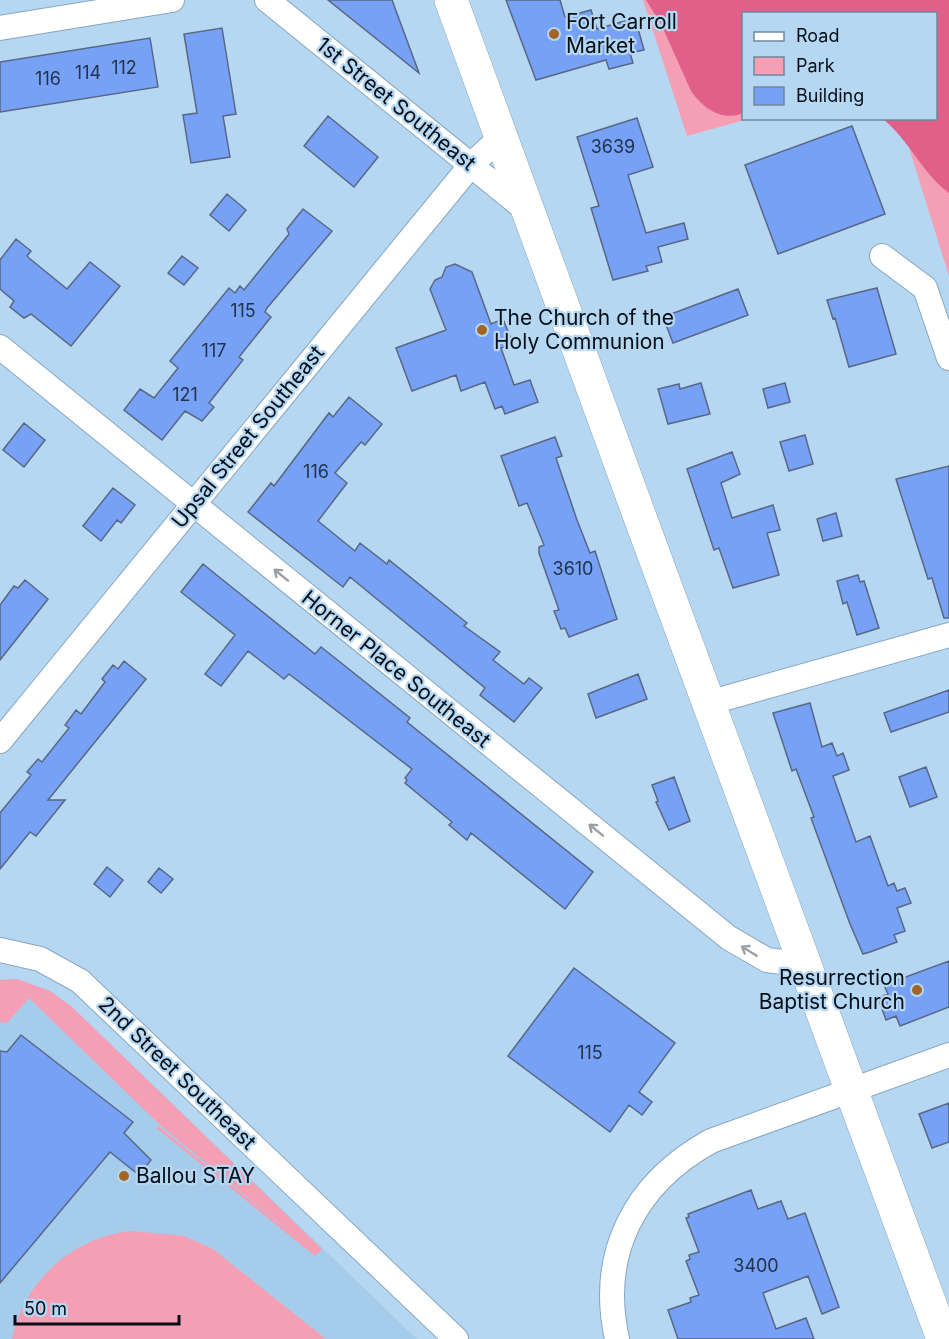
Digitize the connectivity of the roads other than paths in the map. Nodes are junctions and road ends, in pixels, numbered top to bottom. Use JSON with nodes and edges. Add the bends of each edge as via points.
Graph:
{"nodes":[{"id":1,"x":172,"y":0,"type":"edge"},
{"id":2,"x":267,"y":0,"type":"edge"},
{"id":3,"x":451,"y":0,"type":"edge"},
{"id":4,"x":0,"y":28,"type":"edge"},
{"id":5,"x":501,"y":137,"type":"junction"},
{"id":6,"x":471,"y":165,"type":"junction"},
{"id":7,"x":525,"y":208,"type":"junction"},
{"id":8,"x":882,"y":256,"type":"dead end"},
{"id":9,"x":0,"y":347,"type":"edge"},
{"id":10,"x":949,"y":358,"type":"edge"},
{"id":11,"x":193,"y":504,"type":"junction"},
{"id":12,"x":949,"y":635,"type":"edge"},
{"id":13,"x":708,"y":703,"type":"junction"},
{"id":14,"x":0,"y":741,"type":"edge"},
{"id":15,"x":0,"y":950,"type":"edge"},
{"id":16,"x":805,"y":965,"type":"junction"},
{"id":17,"x":949,"y":1055,"type":"edge"},
{"id":18,"x":851,"y":1092,"type":"junction"},
{"id":19,"x":456,"y":1339,"type":"edge"},
{"id":20,"x":617,"y":1339,"type":"edge"},
{"id":21,"x":943,"y":1339,"type":"edge"}],
"edges":[{"from":1,"to":4,"type":"street"},
{"from":2,"to":6,"type":"street","name":"1st Street Southeast"},
{"from":3,"to":5,"type":"main road"},
{"from":5,"to":6,"type":"street","name":"Upsal Street Southeast"},
{"from":5,"to":7,"type":"main road"},
{"from":6,"to":7,"type":"street","name":"1st Street Southeast"},
{"from":6,"to":11,"type":"street","name":"Upsal Street Southeast"},
{"from":7,"to":13,"type":"main road","via":[[581,350]]},
{"from":8,"to":10,"type":"street","via":[[925,288]]},
{"from":9,"to":11,"type":"street","name":"Horner Place Southeast"},
{"from":11,"to":14,"type":"street","name":"Upsal Street Southeast"},
{"from":16,"to":11,"type":"street","name":"Horner Place Southeast","one_way":true,"via":[[765,959],[729,938]]},
{"from":12,"to":13,"type":"street"},
{"from":13,"to":16,"type":"main road"},
{"from":15,"to":19,"type":"street","name":"2nd Street Southeast","via":[[49,963],[86,986]]},
{"from":16,"to":18,"type":"main road"},
{"from":17,"to":18,"type":"street"},
{"from":18,"to":20,"type":"street","via":[[711,1141],[661,1178],[635,1210],[617,1251],[611,1294]]},
{"from":18,"to":21,"type":"main road"}]}
